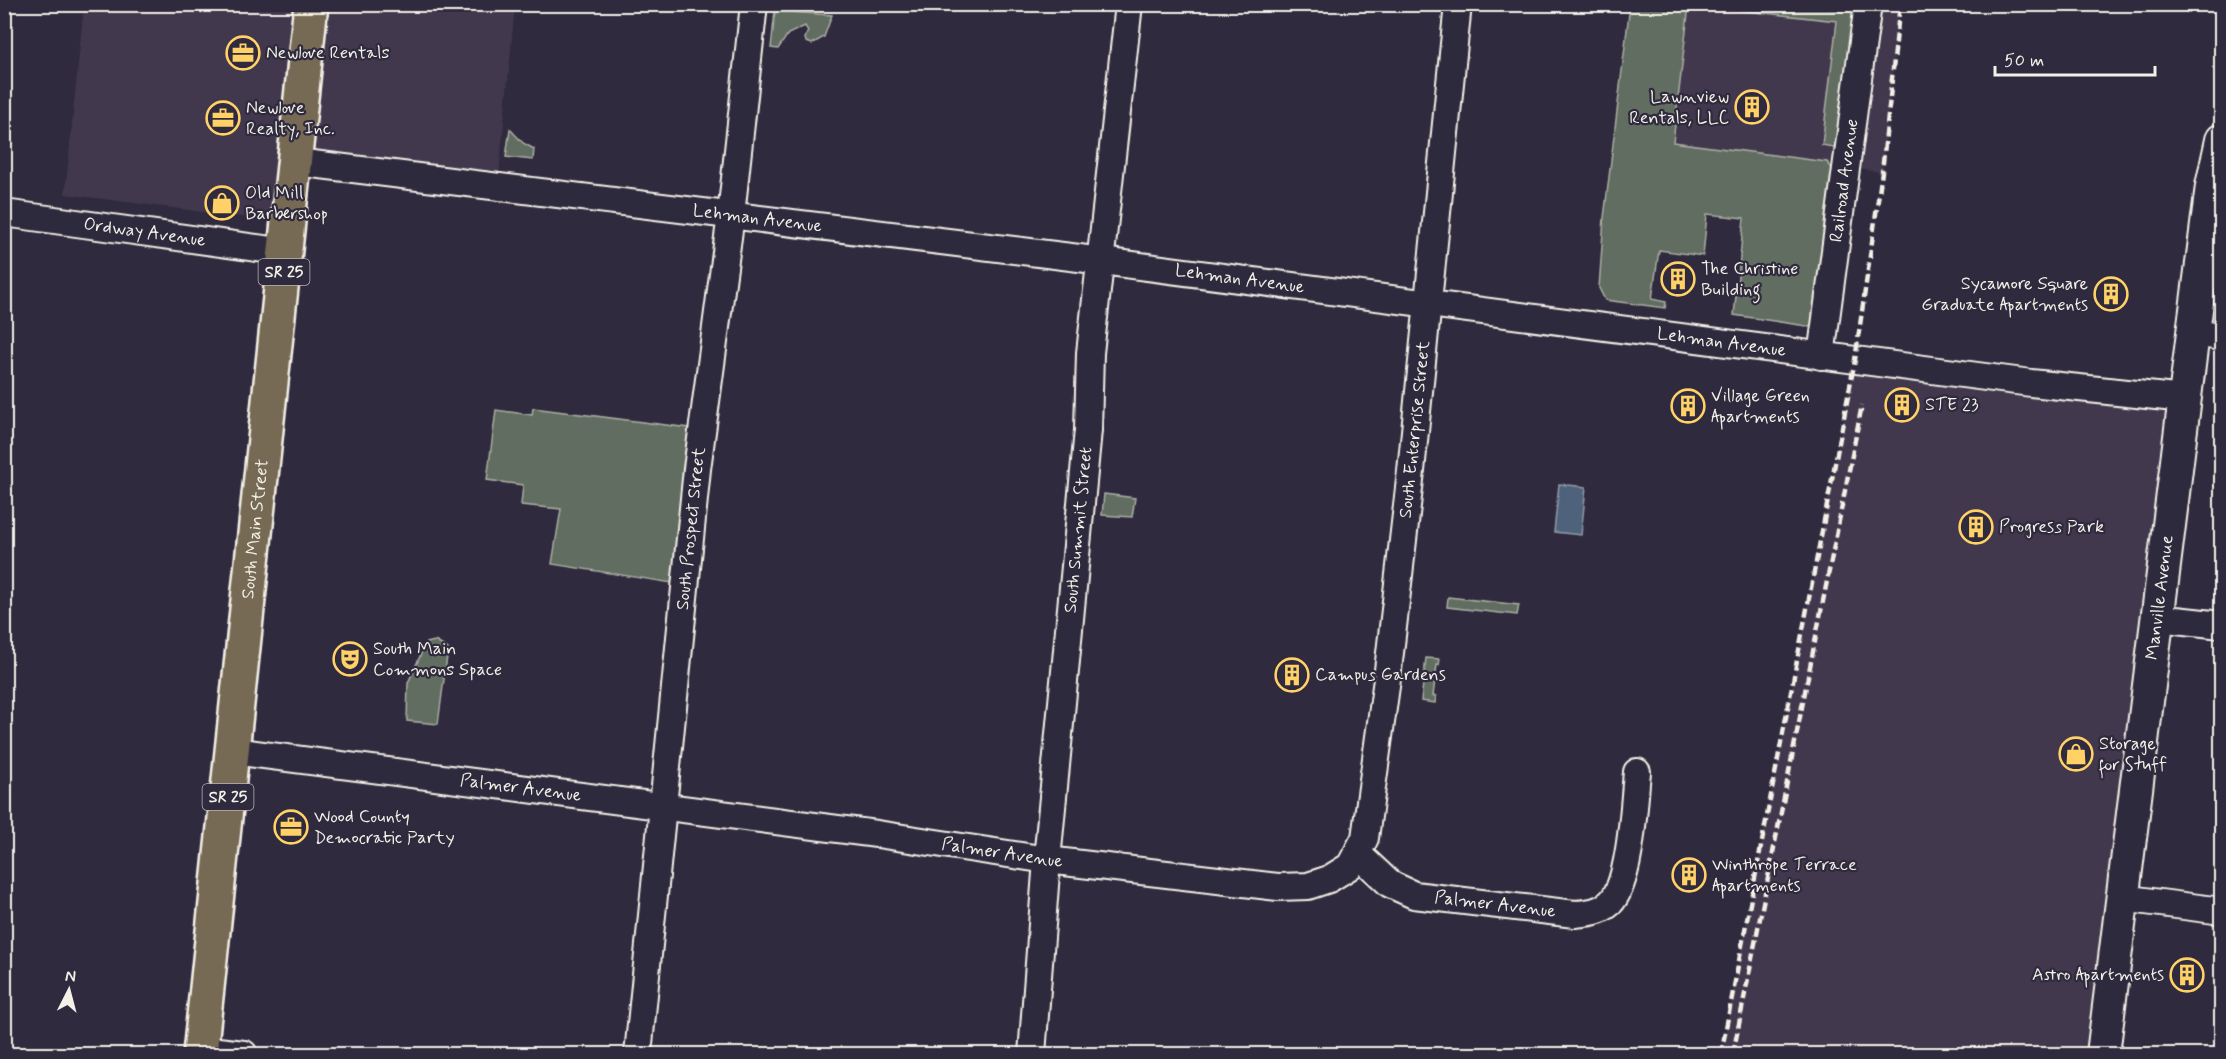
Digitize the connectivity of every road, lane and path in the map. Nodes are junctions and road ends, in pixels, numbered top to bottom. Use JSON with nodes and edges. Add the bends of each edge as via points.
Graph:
{"nodes":[{"id":1,"x":311,"y":4,"type":"edge"},
{"id":2,"x":753,"y":4,"type":"edge"},
{"id":3,"x":1129,"y":4,"type":"edge"},
{"id":4,"x":1458,"y":4,"type":"edge"},
{"id":5,"x":1868,"y":4,"type":"edge"},
{"id":6,"x":2222,"y":140,"type":"edge"},
{"id":7,"x":296,"y":162,"type":"junction"},
{"id":8,"x":4,"y":213,"type":"edge"},
{"id":9,"x":731,"y":215,"type":"junction"},
{"id":10,"x":286,"y":252,"type":"junction"},
{"id":11,"x":1100,"y":261,"type":"junction"},
{"id":12,"x":1428,"y":305,"type":"junction"},
{"id":13,"x":2207,"y":335,"type":"edge"},
{"id":14,"x":1821,"y":356,"type":"junction"},
{"id":15,"x":2185,"y":399,"type":"junction"},
{"id":16,"x":2157,"y":618,"type":"junction"},
{"id":17,"x":2222,"y":625,"type":"edge"},
{"id":18,"x":233,"y":751,"type":"junction"},
{"id":19,"x":1637,"y":772,"type":"dead end"},
{"id":20,"x":662,"y":807,"type":"junction"},
{"id":21,"x":1358,"y":854,"type":"junction"},
{"id":22,"x":1047,"y":860,"type":"junction"},
{"id":23,"x":2122,"y":898,"type":"junction"},
{"id":24,"x":2222,"y":911,"type":"edge"},
{"id":25,"x":200,"y":1052,"type":"edge"},
{"id":26,"x":244,"y":1054,"type":"edge"},
{"id":27,"x":638,"y":1054,"type":"edge"},
{"id":28,"x":1032,"y":1054,"type":"edge"},
{"id":29,"x":2103,"y":1054,"type":"edge"}],
"edges":[{"from":1,"to":7,"type":"main road","name":"South Main Street","number":"SR 25"},
{"from":2,"to":9,"type":"street","name":"South Prospect Street"},
{"from":3,"to":11,"type":"street","name":"South Summit Street"},
{"from":4,"to":12,"type":"street","name":"South Enterprise Street"},
{"from":5,"to":14,"type":"street","name":"Railroad Avenue"},
{"from":6,"to":13,"type":"street","name":"Manville Avenue","via":[[2212,186]]},
{"from":7,"to":9,"type":"street","name":"Lehman Avenue"},
{"from":7,"to":10,"type":"main road","name":"South Main Street","number":"SR 25"},
{"from":8,"to":10,"type":"street","name":"Ordway Avenue"},
{"from":9,"to":11,"type":"street","name":"Lehman Avenue"},
{"from":9,"to":20,"type":"street","name":"South Prospect Street","via":[[697,469]]},
{"from":10,"to":18,"type":"main road","name":"South Main Street","number":"SR 25"},
{"from":11,"to":12,"type":"street","name":"Lehman Avenue"},
{"from":11,"to":22,"type":"street","name":"South Summit Street"},
{"from":12,"to":14,"type":"street","name":"Lehman Avenue"},
{"from":12,"to":21,"type":"street","name":"South Enterprise Street","via":[[1388,670],[1365,838]]},
{"from":13,"to":15,"type":"street","name":"Manville Avenue"},
{"from":14,"to":15,"type":"street","name":"Lehman Avenue"},
{"from":15,"to":16,"type":"street","name":"Manville Avenue"},
{"from":16,"to":17,"type":"street"},
{"from":16,"to":23,"type":"street","name":"Manville Avenue"},
{"from":18,"to":20,"type":"street","name":"Palmer Avenue"},
{"from":18,"to":25,"type":"main road","name":"South Main Street","number":"SR 25"},
{"from":19,"to":21,"type":"street","name":"Palmer Avenue","via":[[1620,887],[1610,903],[1594,913],[1414,895],[1390,884]]},
{"from":20,"to":22,"type":"street","name":"Palmer Avenue"},
{"from":20,"to":27,"type":"street","name":"South Prospect Street"},
{"from":21,"to":22,"type":"street","name":"Palmer Avenue","via":[[1350,866],[1329,879],[1308,886],[1278,887]]},
{"from":22,"to":28,"type":"street","name":"South Summit Street"},
{"from":23,"to":24,"type":"street"},
{"from":23,"to":29,"type":"street","name":"Manville Avenue"},
{"from":25,"to":26,"type":"street"}]}
